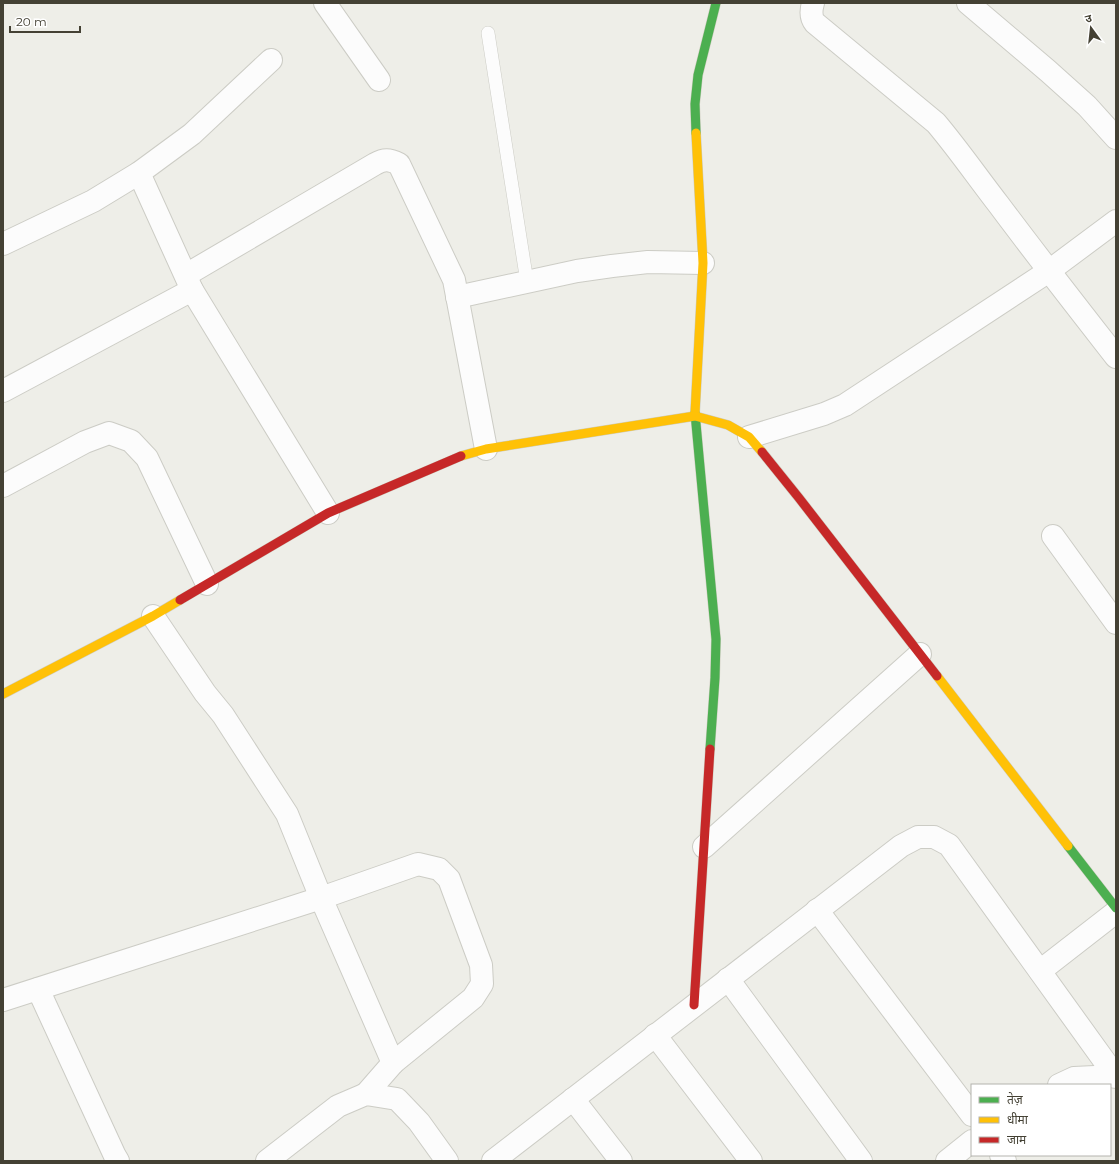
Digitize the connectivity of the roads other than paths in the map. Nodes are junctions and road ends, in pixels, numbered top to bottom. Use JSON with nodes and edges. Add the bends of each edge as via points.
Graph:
{"nodes":[{"id":1,"x":325,"y":3,"type":"edge"},
{"id":2,"x":716,"y":3,"type":"edge"},
{"id":3,"x":813,"y":3,"type":"edge"},
{"id":4,"x":968,"y":3,"type":"edge"},
{"id":5,"x":488,"y":33,"type":"dead end"},
{"id":6,"x":271,"y":60,"type":"dead end"},
{"id":7,"x":379,"y":80,"type":"dead end"},
{"id":8,"x":1116,"y":138,"type":"edge"},
{"id":9,"x":138,"y":173,"type":"junction"},
{"id":10,"x":1116,"y":221,"type":"edge"},
{"id":11,"x":3,"y":244,"type":"edge"},
{"id":12,"x":703,"y":263,"type":"junction"},
{"id":13,"x":1049,"y":271,"type":"junction"},
{"id":14,"x":189,"y":282,"type":"junction"},
{"id":15,"x":527,"y":282,"type":"junction"},
{"id":16,"x":457,"y":297,"type":"junction"},
{"id":17,"x":1116,"y":357,"type":"edge"},
{"id":18,"x":3,"y":391,"type":"edge"},
{"id":19,"x":695,"y":416,"type":"junction"},
{"id":20,"x":749,"y":437,"type":"junction"},
{"id":21,"x":486,"y":449,"type":"junction"},
{"id":22,"x":3,"y":486,"type":"edge"},
{"id":23,"x":328,"y":513,"type":"junction"},
{"id":24,"x":1053,"y":536,"type":"dead end"},
{"id":25,"x":207,"y":584,"type":"junction"},
{"id":26,"x":152,"y":616,"type":"junction"},
{"id":27,"x":1116,"y":624,"type":"edge"},
{"id":28,"x":920,"y":654,"type":"junction"},
{"id":29,"x":3,"y":694,"type":"edge"},
{"id":30,"x":704,"y":848,"type":"junction"},
{"id":31,"x":321,"y":898,"type":"junction"},
{"id":32,"x":1116,"y":908,"type":"edge"},
{"id":33,"x":817,"y":910,"type":"junction"},
{"id":34,"x":1116,"y":912,"type":"edge"},
{"id":35,"x":1040,"y":971,"type":"junction"},
{"id":36,"x":728,"y":979,"type":"junction"},
{"id":37,"x":38,"y":989,"type":"junction"},
{"id":38,"x":3,"y":1000,"type":"edge"},
{"id":39,"x":694,"y":1005,"type":"junction"},
{"id":40,"x":656,"y":1035,"type":"junction"},
{"id":41,"x":393,"y":1063,"type":"junction"},
{"id":42,"x":1116,"y":1076,"type":"edge"},
{"id":43,"x":1061,"y":1084,"type":"edge"},
{"id":44,"x":366,"y":1094,"type":"junction"},
{"id":45,"x":574,"y":1099,"type":"junction"},
{"id":46,"x":971,"y":1114,"type":"edge"},
{"id":47,"x":971,"y":1142,"type":"edge"},
{"id":48,"x":118,"y":1161,"type":"edge"},
{"id":49,"x":267,"y":1161,"type":"edge"},
{"id":50,"x":447,"y":1161,"type":"edge"},
{"id":51,"x":493,"y":1161,"type":"edge"},
{"id":52,"x":622,"y":1161,"type":"edge"},
{"id":53,"x":751,"y":1161,"type":"edge"},
{"id":54,"x":861,"y":1161,"type":"edge"},
{"id":55,"x":947,"y":1161,"type":"edge"}],
"edges":[{"from":1,"to":7,"type":"street"},
{"from":2,"to":12,"type":"street","via":[[698,75],[695,104]]},
{"from":3,"to":13,"type":"street","via":[[811,11],[815,23],[936,123]]},
{"from":4,"to":8,"type":"street","via":[[1087,106]]},
{"from":5,"to":15,"type":"lane"},
{"from":6,"to":9,"type":"street","via":[[192,134]]},
{"from":9,"to":11,"type":"street","via":[[93,201]]},
{"from":9,"to":14,"type":"street"},
{"from":10,"to":13,"type":"street"},
{"from":12,"to":15,"type":"street","via":[[648,262],[577,271]]},
{"from":12,"to":19,"type":"street"},
{"from":13,"to":17,"type":"street"},
{"from":13,"to":20,"type":"street","via":[[845,405]]},
{"from":14,"to":16,"type":"street","via":[[375,164],[390,160],[399,164],[454,280]]},
{"from":14,"to":18,"type":"street"},
{"from":14,"to":23,"type":"street"},
{"from":15,"to":16,"type":"street"},
{"from":16,"to":21,"type":"street"},
{"from":19,"to":20,"type":"street","via":[[728,425]]},
{"from":19,"to":21,"type":"street"},
{"from":19,"to":30,"type":"street","via":[[716,640]]},
{"from":20,"to":28,"type":"street"},
{"from":21,"to":23,"type":"street","via":[[455,458]]},
{"from":22,"to":25,"type":"street","via":[[85,442],[109,433],[131,440],[147,458]]},
{"from":23,"to":25,"type":"street"},
{"from":24,"to":27,"type":"street"},
{"from":25,"to":26,"type":"street"},
{"from":26,"to":29,"type":"street"},
{"from":26,"to":31,"type":"street","via":[[223,715],[287,814]]},
{"from":28,"to":30,"type":"street"},
{"from":28,"to":32,"type":"street"},
{"from":30,"to":39,"type":"street"},
{"from":31,"to":37,"type":"street"},
{"from":31,"to":41,"type":"street"},
{"from":31,"to":41,"type":"street","via":[[418,864],[439,869],[449,879],[481,965],[482,984],[473,998]]},
{"from":33,"to":35,"type":"street","via":[[900,846],[918,837],[934,837],[949,845]]},
{"from":33,"to":36,"type":"street"},
{"from":33,"to":46,"type":"street"},
{"from":34,"to":35,"type":"street"},
{"from":35,"to":42,"type":"street"},
{"from":36,"to":39,"type":"street"},
{"from":36,"to":54,"type":"street"},
{"from":37,"to":38,"type":"street"},
{"from":37,"to":48,"type":"street"},
{"from":39,"to":40,"type":"street"},
{"from":40,"to":45,"type":"street"},
{"from":40,"to":53,"type":"street"},
{"from":41,"to":44,"type":"street"},
{"from":42,"to":43,"type":"street","via":[[1074,1078]]},
{"from":44,"to":49,"type":"street","via":[[338,1106]]},
{"from":44,"to":50,"type":"street","via":[[397,1099],[419,1122]]},
{"from":45,"to":51,"type":"street"},
{"from":45,"to":52,"type":"street"},
{"from":47,"to":55,"type":"street"}]}
